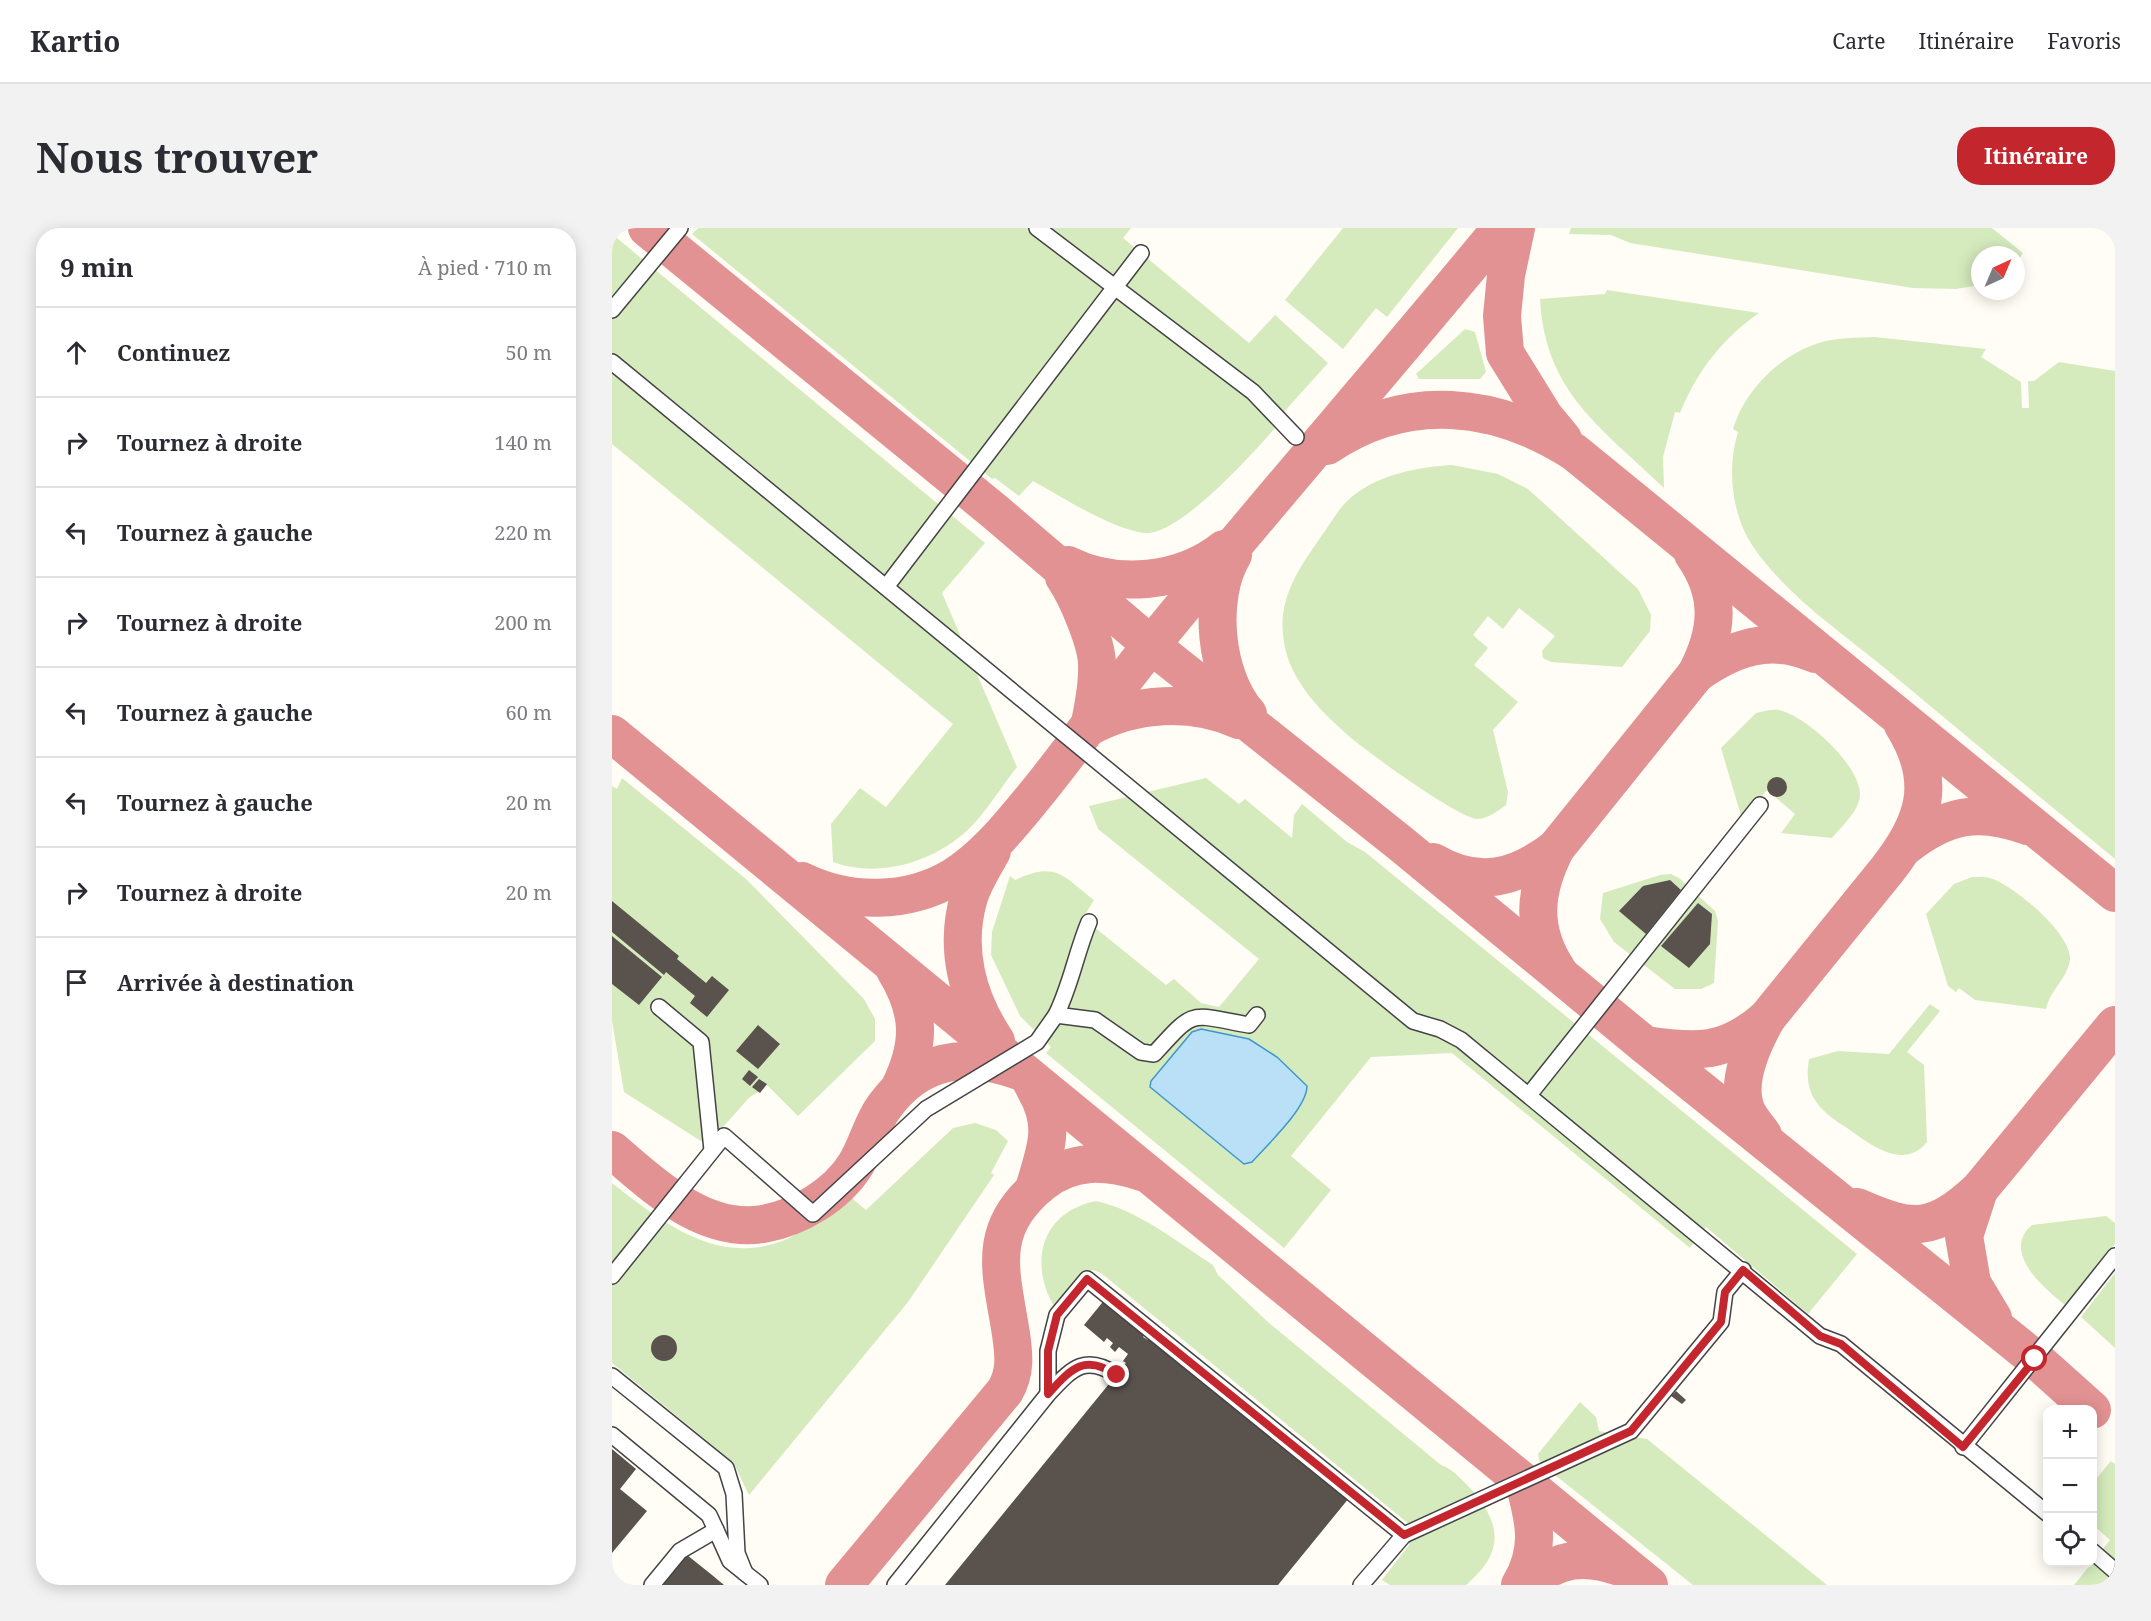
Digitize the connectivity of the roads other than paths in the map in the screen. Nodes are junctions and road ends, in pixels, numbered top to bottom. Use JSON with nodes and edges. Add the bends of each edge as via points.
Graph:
{"nodes":[{"id":1,"x":680,"y":228,"type":"edge"},
{"id":2,"x":1037,"y":228,"type":"edge"},
{"id":3,"x":1141,"y":253,"type":"dead end"},
{"id":4,"x":1114,"y":288,"type":"junction"},
{"id":5,"x":612,"y":310,"type":"edge"},
{"id":6,"x":612,"y":362,"type":"edge"},
{"id":7,"x":1296,"y":437,"type":"dead end"},
{"id":8,"x":886,"y":587,"type":"junction"},
{"id":9,"x":1760,"y":805,"type":"dead end"},
{"id":10,"x":1089,"y":922,"type":"dead end"},
{"id":11,"x":659,"y":1007,"type":"dead end"},
{"id":12,"x":1056,"y":1015,"type":"junction"},
{"id":13,"x":1257,"y":1015,"type":"dead end"},
{"id":14,"x":1529,"y":1095,"type":"junction"},
{"id":15,"x":712,"y":1150,"type":"junction"},
{"id":16,"x":2115,"y":1256,"type":"edge"},
{"id":17,"x":1743,"y":1270,"type":"junction"},
{"id":18,"x":612,"y":1276,"type":"edge"},
{"id":19,"x":1117,"y":1375,"type":"dead end"},
{"id":20,"x":612,"y":1376,"type":"edge"},
{"id":21,"x":1048,"y":1394,"type":"junction"},
{"id":22,"x":612,"y":1435,"type":"edge"},
{"id":23,"x":1963,"y":1447,"type":"junction"},
{"id":24,"x":2047,"y":1513,"type":"edge"},
{"id":25,"x":716,"y":1530,"type":"junction"},
{"id":26,"x":1404,"y":1535,"type":"junction"},
{"id":27,"x":2097,"y":1555,"type":"edge"},
{"id":28,"x":2115,"y":1570,"type":"edge"},
{"id":29,"x":745,"y":1573,"type":"junction"},
{"id":30,"x":652,"y":1585,"type":"edge"},
{"id":31,"x":760,"y":1585,"type":"edge"},
{"id":32,"x":895,"y":1585,"type":"edge"},
{"id":33,"x":1360,"y":1585,"type":"edge"},
{"id":34,"x":2114,"y":1585,"type":"edge"}],
"edges":[{"from":1,"to":5,"type":"lane"},
{"from":2,"to":4,"type":"lane"},
{"from":3,"to":4,"type":"lane"},
{"from":4,"to":7,"type":"lane","via":[[1253,392]]},
{"from":4,"to":8,"type":"lane"},
{"from":6,"to":8,"type":"lane"},
{"from":8,"to":14,"type":"lane","via":[[1413,1021],[1461,1040]]},
{"from":9,"to":14,"type":"lane"},
{"from":10,"to":12,"type":"lane"},
{"from":11,"to":15,"type":"lane","via":[[701,1042]]},
{"from":12,"to":13,"type":"lane","via":[[1095,1020],[1142,1052],[1154,1054],[1190,1018],[1249,1025]]},
{"from":12,"to":15,"type":"lane","via":[[1037,1042],[926,1109],[813,1214],[724,1136]]},
{"from":14,"to":17,"type":"lane"},
{"from":15,"to":18,"type":"lane"},
{"from":16,"to":23,"type":"lane"},
{"from":17,"to":23,"type":"lane","via":[[1820,1336],[1841,1344]]},
{"from":17,"to":26,"type":"lane","via":[[1725,1292],[1721,1322],[1631,1431]]},
{"from":19,"to":21,"type":"lane","via":[[1104,1366],[1083,1364],[1069,1371]]},
{"from":20,"to":29,"type":"lane","via":[[726,1468],[734,1494],[737,1553]]},
{"from":21,"to":26,"type":"lane","via":[[1048,1351],[1057,1315],[1087,1279]]},
{"from":21,"to":32,"type":"lane"},
{"from":22,"to":25,"type":"lane","via":[[709,1515]]},
{"from":23,"to":24,"type":"lane"},
{"from":25,"to":29,"type":"lane","via":[[730,1562]]},
{"from":25,"to":30,"type":"lane","via":[[680,1551]]},
{"from":26,"to":33,"type":"lane"},
{"from":27,"to":28,"type":"lane"},
{"from":28,"to":34,"type":"lane"},
{"from":29,"to":31,"type":"lane"}]}
